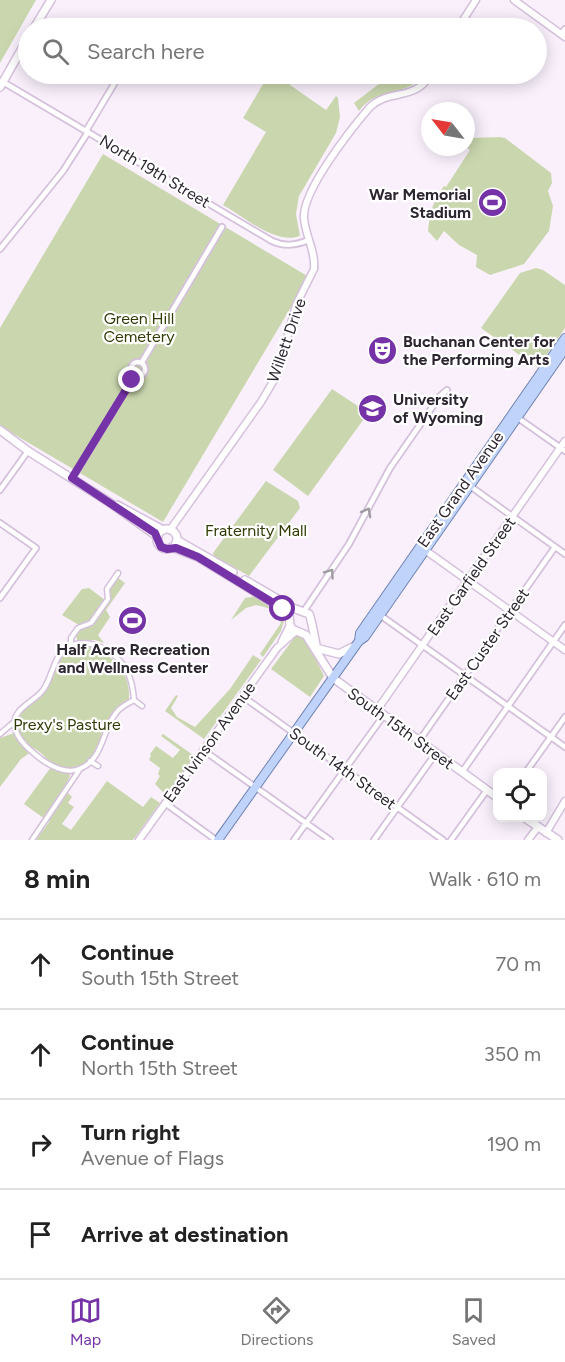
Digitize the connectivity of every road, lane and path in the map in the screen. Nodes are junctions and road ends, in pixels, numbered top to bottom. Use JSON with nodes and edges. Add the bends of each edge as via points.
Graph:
{"nodes":[{"id":1,"x":51,"y":0,"type":"edge"},
{"id":2,"x":476,"y":0,"type":"edge"},
{"id":3,"x":514,"y":0,"type":"edge"},
{"id":4,"x":40,"y":18,"type":"edge"},
{"id":5,"x":464,"y":18,"type":"edge"},
{"id":6,"x":541,"y":18,"type":"edge"},
{"id":7,"x":547,"y":22,"type":"edge"},
{"id":8,"x":564,"y":33,"type":"edge"},
{"id":9,"x":18,"y":56,"type":"edge"},
{"id":10,"x":2,"y":84,"type":"edge"},
{"id":11,"x":114,"y":84,"type":"edge"},
{"id":12,"x":422,"y":84,"type":"edge"},
{"id":13,"x":87,"y":131,"type":"junction"},
{"id":14,"x":222,"y":227,"type":"dead end"},
{"id":15,"x":309,"y":240,"type":"junction"},
{"id":16,"x":0,"y":249,"type":"edge"},
{"id":17,"x":565,"y":338,"type":"edge"},
{"id":18,"x":565,"y":349,"type":"edge"},
{"id":19,"x":142,"y":362,"type":"junction"},
{"id":20,"x":135,"y":375,"type":"junction"},
{"id":21,"x":447,"y":390,"type":"dead end"},
{"id":22,"x":518,"y":418,"type":"junction"},
{"id":23,"x":0,"y":430,"type":"edge"},
{"id":24,"x":565,"y":441,"type":"edge"},
{"id":25,"x":563,"y":449,"type":"edge"},
{"id":26,"x":28,"y":451,"type":"junction"},
{"id":27,"x":72,"y":478,"type":"junction"},
{"id":28,"x":470,"y":486,"type":"junction"},
{"id":29,"x":0,"y":490,"type":"edge"},
{"id":30,"x":513,"y":516,"type":"junction"},
{"id":31,"x":0,"y":523,"type":"edge"},
{"id":32,"x":163,"y":532,"type":"junction"},
{"id":33,"x":174,"y":544,"type":"junction"},
{"id":34,"x":555,"y":547,"type":"junction"},
{"id":35,"x":425,"y":550,"type":"junction"},
{"id":36,"x":565,"y":554,"type":"edge"},
{"id":37,"x":118,"y":573,"type":"dead end"},
{"id":38,"x":468,"y":580,"type":"junction"},
{"id":39,"x":249,"y":585,"type":"junction"},
{"id":40,"x":0,"y":598,"type":"edge"},
{"id":41,"x":301,"y":611,"type":"junction"},
{"id":42,"x":510,"y":611,"type":"junction"},
{"id":43,"x":380,"y":615,"type":"junction"},
{"id":44,"x":290,"y":621,"type":"junction"},
{"id":45,"x":565,"y":625,"type":"edge"},
{"id":46,"x":311,"y":627,"type":"junction"},
{"id":47,"x":300,"y":632,"type":"junction"},
{"id":48,"x":359,"y":641,"type":"junction"},
{"id":49,"x":553,"y":642,"type":"junction"},
{"id":50,"x":280,"y":645,"type":"junction"},
{"id":51,"x":422,"y":645,"type":"junction"},
{"id":52,"x":71,"y":646,"type":"junction"},
{"id":53,"x":316,"y":647,"type":"junction"},
{"id":54,"x":565,"y":650,"type":"edge"},
{"id":55,"x":465,"y":675,"type":"junction"},
{"id":56,"x":333,"y":678,"type":"junction"},
{"id":57,"x":242,"y":696,"type":"junction"},
{"id":58,"x":134,"y":700,"type":"junction"},
{"id":59,"x":142,"y":706,"type":"dead end"},
{"id":60,"x":508,"y":706,"type":"junction"},
{"id":61,"x":377,"y":710,"type":"junction"},
{"id":62,"x":384,"y":715,"type":"junction"},
{"id":63,"x":565,"y":717,"type":"edge"},
{"id":64,"x":15,"y":722,"type":"junction"},
{"id":65,"x":0,"y":734,"type":"edge"},
{"id":66,"x":294,"y":734,"type":"junction"},
{"id":67,"x":551,"y":736,"type":"junction"},
{"id":68,"x":419,"y":741,"type":"junction"},
{"id":69,"x":565,"y":747,"type":"edge"},
{"id":70,"x":203,"y":750,"type":"junction"},
{"id":71,"x":436,"y":753,"type":"junction"},
{"id":72,"x":90,"y":761,"type":"junction"},
{"id":73,"x":98,"y":766,"type":"dead end"},
{"id":74,"x":529,"y":768,"type":"edge"},
{"id":75,"x":80,"y":769,"type":"junction"},
{"id":76,"x":345,"y":770,"type":"junction"},
{"id":77,"x":462,"y":772,"type":"junction"},
{"id":78,"x":256,"y":787,"type":"junction"},
{"id":79,"x":487,"y":790,"type":"junction"},
{"id":80,"x":493,"y":794,"type":"edge"},
{"id":81,"x":565,"y":801,"type":"edge"},
{"id":82,"x":165,"y":803,"type":"junction"},
{"id":83,"x":397,"y":807,"type":"junction"},
{"id":84,"x":531,"y":822,"type":"edge"},
{"id":85,"x":306,"y":823,"type":"junction"},
{"id":86,"x":538,"y":827,"type":"junction"},
{"id":87,"x":546,"y":833,"type":"junction"},
{"id":88,"x":32,"y":840,"type":"edge"},
{"id":89,"x":139,"y":840,"type":"edge"},
{"id":90,"x":217,"y":840,"type":"edge"},
{"id":91,"x":294,"y":840,"type":"edge"},
{"id":92,"x":330,"y":840,"type":"edge"},
{"id":93,"x":374,"y":840,"type":"edge"},
{"id":94,"x":443,"y":840,"type":"edge"},
{"id":95,"x":451,"y":840,"type":"edge"},
{"id":96,"x":528,"y":840,"type":"edge"},
{"id":97,"x":558,"y":840,"type":"edge"}],
"edges":[{"from":1,"to":4,"type":"main road"},
{"from":2,"to":5,"type":"street"},
{"from":3,"to":6,"type":"street"},
{"from":7,"to":8,"type":"street"},
{"from":9,"to":10,"type":"main road"},
{"from":10,"to":13,"type":"street","name":"North 19th Street"},
{"from":11,"to":13,"type":"street"},
{"from":12,"to":15,"type":"street","name":"Willett Drive","via":[[379,101],[362,117],[308,195],[304,218]]},
{"from":13,"to":15,"type":"street","name":"North 19th Street","via":[[272,241],[292,245]]},
{"from":13,"to":16,"type":"street","via":[[63,171]]},
{"from":14,"to":19,"type":"street"},
{"from":15,"to":32,"type":"street","name":"Willett Drive","via":[[314,269],[296,305],[277,374],[261,402]]},
{"from":17,"to":48,"type":"main road","name":"East Grand Avenue","via":[[360,633]]},
{"from":18,"to":22,"type":"main road","name":"East Grand Avenue"},
{"from":19,"to":20,"type":"street","via":[[145,372]]},
{"from":19,"to":20,"type":"street","via":[[131,366]]},
{"from":20,"to":27,"type":"street"},
{"from":41,"to":21,"type":"street","one_way":true,"via":[[349,544],[390,468]]},
{"from":22,"to":25,"type":"street"},
{"from":22,"to":28,"type":"main road","name":"East Grand Avenue"},
{"from":23,"to":26,"type":"main road"},
{"from":24,"to":25,"type":"street","name":"East Garfield Street"},
{"from":25,"to":30,"type":"street","name":"East Garfield Street"},
{"from":26,"to":27,"type":"main road"},
{"from":26,"to":29,"type":"street"},
{"from":27,"to":32,"type":"main road"},
{"from":28,"to":30,"type":"street"},
{"from":28,"to":35,"type":"main road","name":"East Grand Avenue"},
{"from":30,"to":34,"type":"street"},
{"from":30,"to":38,"type":"street","name":"East Garfield Street"},
{"from":31,"to":40,"type":"street","via":[[36,548]]},
{"from":32,"to":33,"type":"main road","via":[[175,533]]},
{"from":32,"to":33,"type":"main road","via":[[158,543],[161,547],[167,549]]},
{"from":33,"to":39,"type":"main road"},
{"from":34,"to":36,"type":"street"},
{"from":34,"to":42,"type":"street","name":"East Custer Street"},
{"from":35,"to":38,"type":"street"},
{"from":35,"to":43,"type":"main road","name":"East Grand Avenue"},
{"from":37,"to":52,"type":"street","via":[[106,590],[108,599],[91,623],[78,628]]},
{"from":38,"to":42,"type":"street"},
{"from":38,"to":51,"type":"street","name":"East Garfield Street"},
{"from":39,"to":41,"type":"main road"},
{"from":39,"to":44,"type":"main road","name":"South 15th Street","via":[[283,609]]},
{"from":41,"to":44,"type":"main road"},
{"from":41,"to":46,"type":"main road","name":"South 15th Street","via":[[310,616]]},
{"from":42,"to":49,"type":"street"},
{"from":42,"to":55,"type":"street","name":"East Custer Street"},
{"from":43,"to":48,"type":"main road","name":"East Grand Avenue"},
{"from":43,"to":51,"type":"street"},
{"from":44,"to":47,"type":"main road","name":"South 15th Street"},
{"from":44,"to":50,"type":"street","name":"East Ivinson Avenue"},
{"from":45,"to":49,"type":"street"},
{"from":46,"to":47,"type":"main road"},
{"from":46,"to":53,"type":"main road","name":"South 15th Street"},
{"from":47,"to":50,"type":"street","name":"East Ivinson Avenue"},
{"from":47,"to":53,"type":"main road","name":"South 15th Street"},
{"from":48,"to":53,"type":"main road","via":[[342,654]]},
{"from":48,"to":56,"type":"main road","name":"East Grand Avenue"},
{"from":49,"to":54,"type":"street"},
{"from":49,"to":60,"type":"street"},
{"from":50,"to":57,"type":"street","name":"East Ivinson Avenue"},
{"from":51,"to":55,"type":"street"},
{"from":51,"to":61,"type":"street","name":"East Garfield Street"},
{"from":52,"to":58,"type":"street","via":[[98,645],[122,663],[132,684]]},
{"from":52,"to":64,"type":"street","via":[[58,658],[43,690],[22,708]]},
{"from":53,"to":56,"type":"main road","name":"South 15th Street"},
{"from":55,"to":60,"type":"street"},
{"from":55,"to":68,"type":"street","name":"East Custer Street"},
{"from":56,"to":61,"type":"main road","name":"South 15th Street"},
{"from":56,"to":66,"type":"main road","name":"East Grand Avenue"},
{"from":57,"to":66,"type":"street","name":"South 14th Street"},
{"from":57,"to":70,"type":"street","name":"East Ivinson Avenue"},
{"from":58,"to":59,"type":"street"},
{"from":58,"to":72,"type":"street","via":[[114,715]]},
{"from":60,"to":67,"type":"street"},
{"from":60,"to":77,"type":"street"},
{"from":61,"to":62,"type":"main road","name":"South 15th Street"},
{"from":62,"to":68,"type":"main road","name":"South 15th Street"},
{"from":62,"to":76,"type":"street"},
{"from":63,"to":67,"type":"street"},
{"from":64,"to":65,"type":"street"},
{"from":64,"to":75,"type":"street","via":[[14,728],[24,743],[44,761],[67,771]]},
{"from":66,"to":76,"type":"street","name":"South 14th Street"},
{"from":66,"to":78,"type":"main road","name":"East Grand Avenue"},
{"from":67,"to":69,"type":"street"},
{"from":67,"to":74,"type":"street"},
{"from":68,"to":71,"type":"main road","name":"South 15th Street"},
{"from":70,"to":78,"type":"street"},
{"from":70,"to":82,"type":"street","name":"East Ivinson Avenue"},
{"from":71,"to":77,"type":"main road","name":"South 15th Street"},
{"from":71,"to":83,"type":"street"},
{"from":72,"to":73,"type":"street"},
{"from":72,"to":75,"type":"street"},
{"from":75,"to":88,"type":"street"},
{"from":76,"to":83,"type":"street","name":"South 14th Street"},
{"from":76,"to":85,"type":"street"},
{"from":77,"to":79,"type":"main road","name":"South 15th Street"},
{"from":78,"to":85,"type":"street"},
{"from":78,"to":90,"type":"main road","name":"East Grand Avenue"},
{"from":79,"to":80,"type":"main road","name":"South 15th Street"},
{"from":79,"to":95,"type":"street"},
{"from":81,"to":87,"type":"street"},
{"from":82,"to":89,"type":"street","name":"East Ivinson Avenue"},
{"from":82,"to":90,"type":"street"},
{"from":83,"to":93,"type":"street"},
{"from":83,"to":94,"type":"street","name":"South 14th Street"},
{"from":84,"to":86,"type":"main road"},
{"from":85,"to":91,"type":"street"},
{"from":85,"to":92,"type":"street"},
{"from":86,"to":87,"type":"main road"},
{"from":86,"to":96,"type":"street"},
{"from":87,"to":97,"type":"main road"}]}
